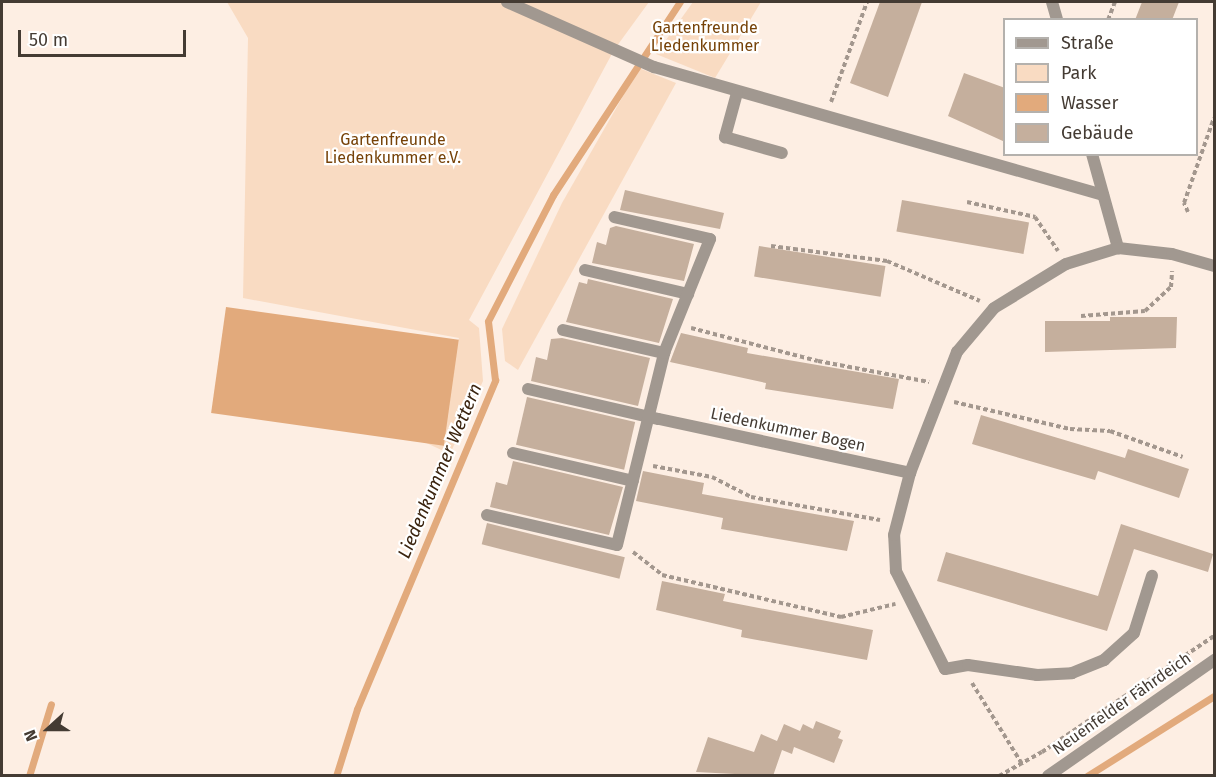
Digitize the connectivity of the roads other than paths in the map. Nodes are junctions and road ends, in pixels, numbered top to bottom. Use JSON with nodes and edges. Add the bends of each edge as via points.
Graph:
{"nodes":[{"id":1,"x":507,"y":2,"type":"edge"},
{"id":2,"x":1052,"y":2,"type":"edge"},
{"id":3,"x":1056,"y":18,"type":"edge"},
{"id":4,"x":737,"y":93,"type":"junction"},
{"id":5,"x":782,"y":153,"type":"dead end"},
{"id":6,"x":1093,"y":156,"type":"edge"},
{"id":7,"x":1103,"y":195,"type":"junction"},
{"id":8,"x":614,"y":216,"type":"dead end"},
{"id":9,"x":1118,"y":248,"type":"junction"},
{"id":10,"x":1215,"y":267,"type":"edge"},
{"id":11,"x":585,"y":270,"type":"dead end"},
{"id":12,"x":688,"y":294,"type":"junction"},
{"id":13,"x":563,"y":330,"type":"dead end"},
{"id":14,"x":664,"y":353,"type":"junction"},
{"id":15,"x":528,"y":388,"type":"dead end"},
{"id":16,"x":655,"y":418,"type":"junction"},
{"id":17,"x":513,"y":453,"type":"dead end"},
{"id":18,"x":910,"y":473,"type":"junction"},
{"id":19,"x":633,"y":481,"type":"junction"},
{"id":20,"x":487,"y":515,"type":"dead end"},
{"id":21,"x":1152,"y":576,"type":"dead end"},
{"id":22,"x":1215,"y":660,"type":"edge"},
{"id":23,"x":1048,"y":776,"type":"edge"}],
"edges":[{"from":1,"to":4,"type":"street","via":[[654,67]]},
{"from":2,"to":3,"type":"street"},
{"from":4,"to":5,"type":"street","via":[[725,136]]},
{"from":4,"to":7,"type":"street"},
{"from":6,"to":7,"type":"street"},
{"from":7,"to":9,"type":"street"},
{"from":8,"to":12,"type":"street","via":[[710,239]]},
{"from":9,"to":10,"type":"street","via":[[1172,254]]},
{"from":9,"to":18,"type":"street","via":[[1066,264],[994,308],[957,352]]},
{"from":11,"to":12,"type":"street"},
{"from":12,"to":14,"type":"street"},
{"from":13,"to":14,"type":"street"},
{"from":14,"to":16,"type":"street"},
{"from":15,"to":16,"type":"street","name":"Liedenkummer Bogen"},
{"from":16,"to":18,"type":"street","name":"Liedenkummer Bogen"},
{"from":16,"to":19,"type":"street"},
{"from":17,"to":19,"type":"street"},
{"from":18,"to":21,"type":"street","via":[[896,523],[896,572],[945,669],[968,665],[1037,675],[1072,673],[1104,660],[1134,633]]},
{"from":19,"to":20,"type":"street","via":[[617,545]]},
{"from":22,"to":23,"type":"street","name":"Neuenfelder Fährdeich"}]}
